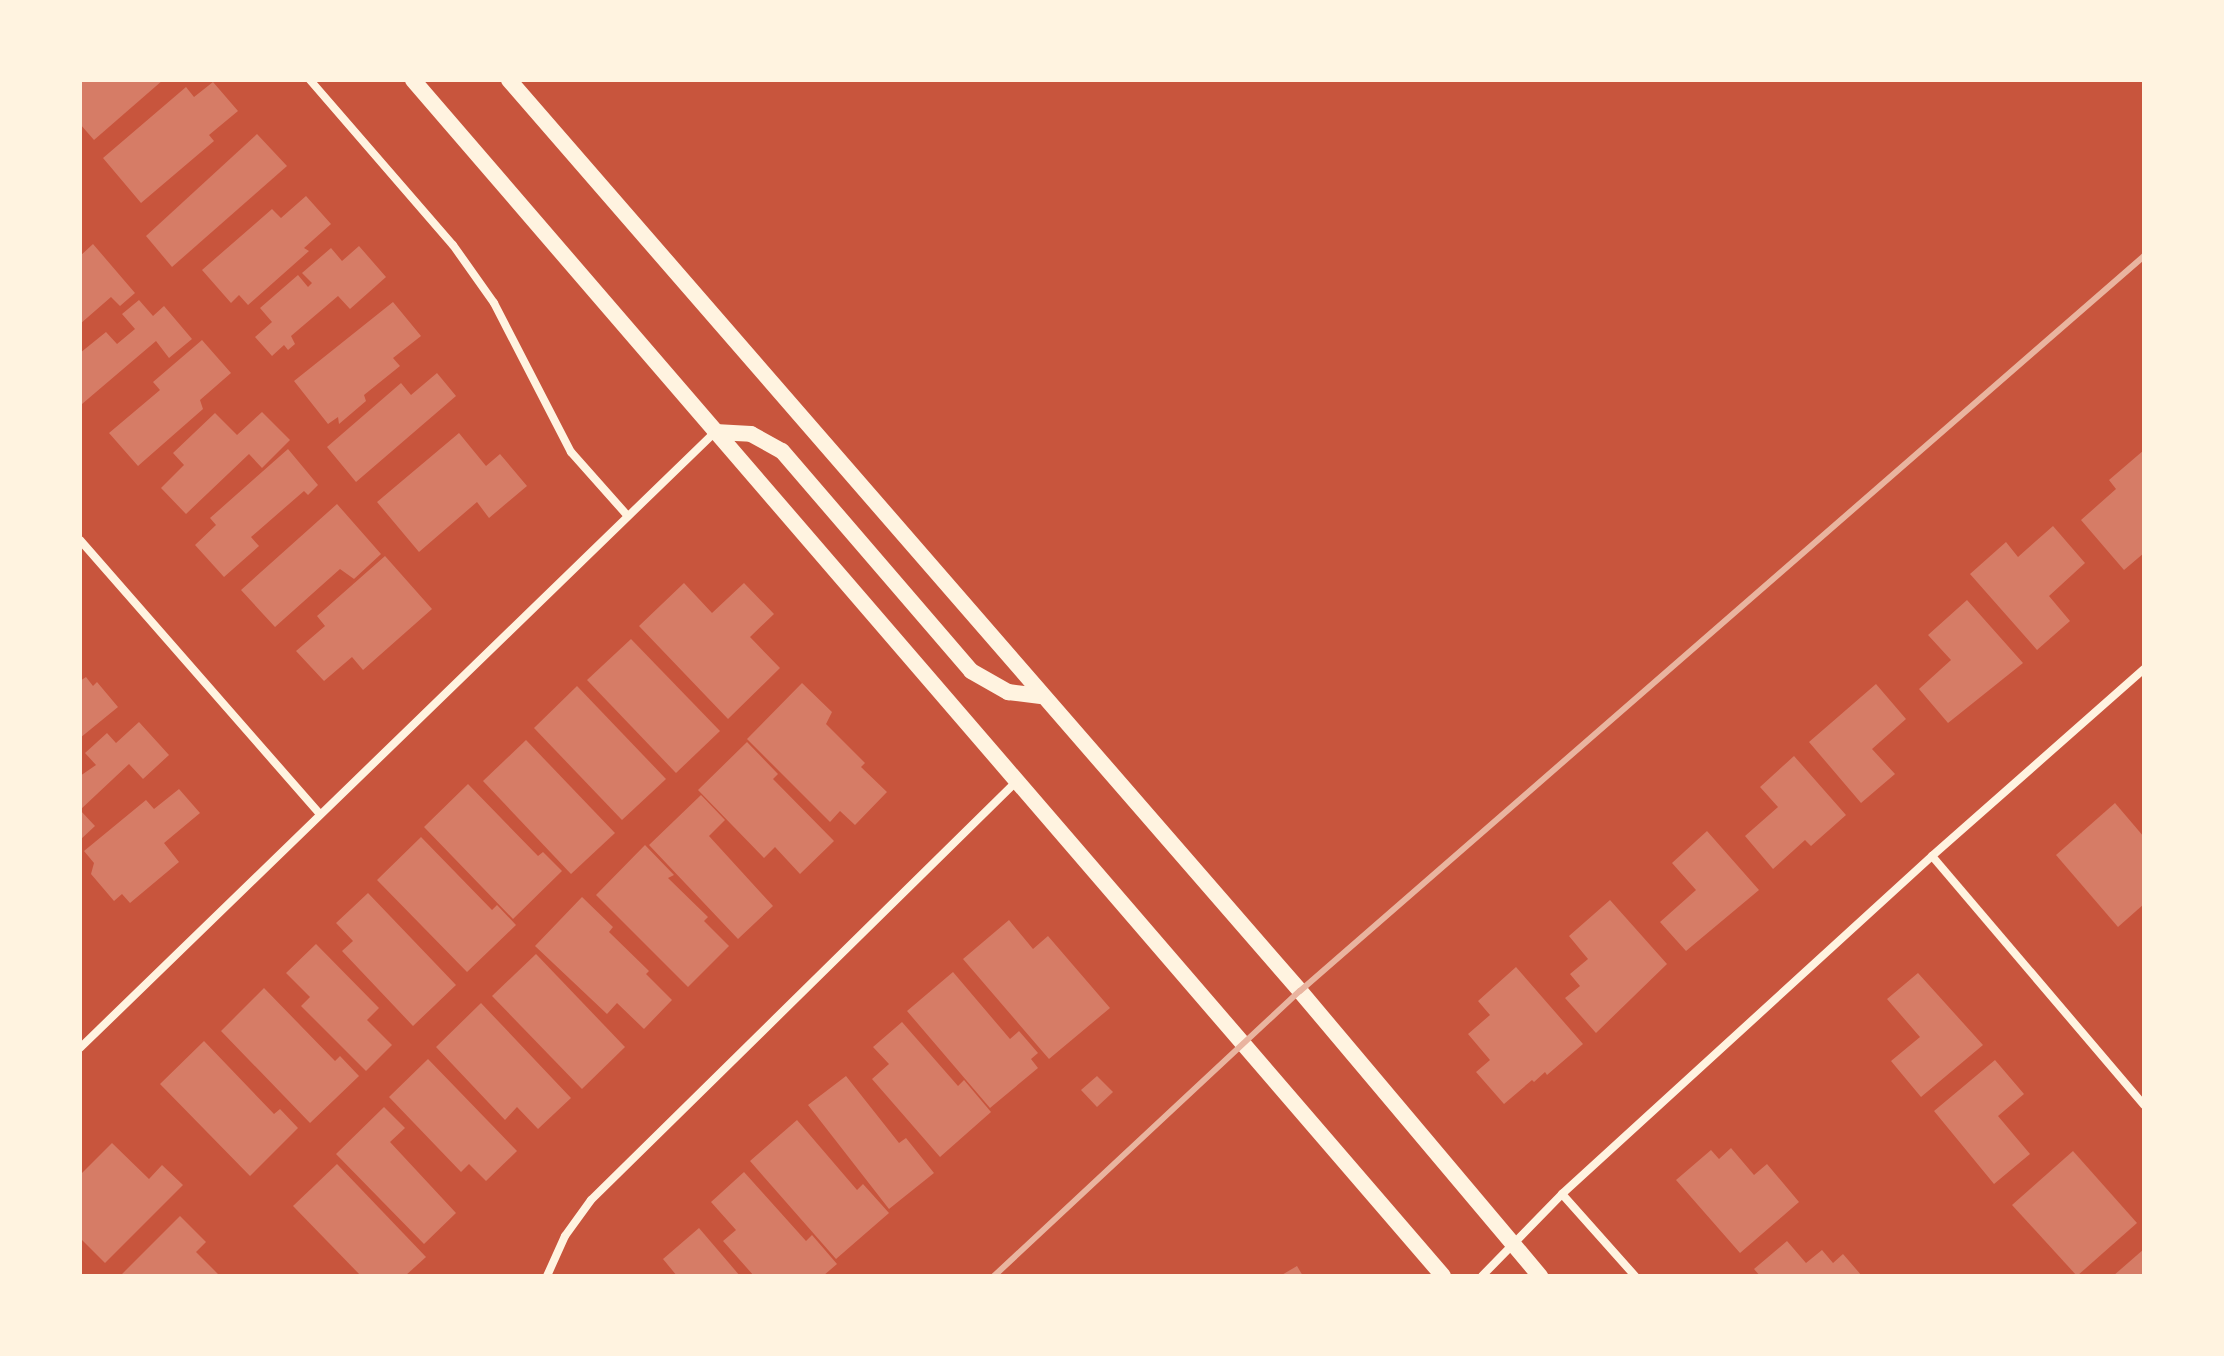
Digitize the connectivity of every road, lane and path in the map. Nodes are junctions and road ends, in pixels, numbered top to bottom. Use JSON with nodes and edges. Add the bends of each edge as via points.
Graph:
{"nodes":[{"id":1,"x":310,"y":80,"type":"edge"},
{"id":2,"x":413,"y":80,"type":"edge"},
{"id":3,"x":509,"y":80,"type":"edge"},
{"id":4,"x":715,"y":432,"type":"junction"},
{"id":5,"x":627,"y":515,"type":"junction"},
{"id":6,"x":80,"y":540,"type":"edge"},
{"id":7,"x":2144,"y":669,"type":"edge"},
{"id":8,"x":1041,"y":696,"type":"junction"},
{"id":9,"x":1017,"y":781,"type":"junction"},
{"id":10,"x":320,"y":814,"type":"junction"},
{"id":11,"x":1932,"y":856,"type":"junction"},
{"id":12,"x":80,"y":1048,"type":"edge"},
{"id":13,"x":2144,"y":1105,"type":"edge"},
{"id":14,"x":1562,"y":1194,"type":"junction"},
{"id":15,"x":1513,"y":1244,"type":"junction"},
{"id":16,"x":547,"y":1276,"type":"edge"},
{"id":17,"x":1443,"y":1276,"type":"edge"},
{"id":18,"x":1482,"y":1276,"type":"edge"},
{"id":19,"x":1540,"y":1276,"type":"edge"},
{"id":20,"x":1635,"y":1276,"type":"edge"}],
"edges":[{"from":1,"to":5,"type":"street","via":[[453,245],[494,303],[571,452]]},
{"from":2,"to":4,"type":"main road"},
{"from":3,"to":8,"type":"main road"},
{"from":4,"to":5,"type":"street"},
{"from":4,"to":8,"type":"main road","via":[[751,434],[782,451],[971,671],[1008,692]]},
{"from":4,"to":9,"type":"main road"},
{"from":5,"to":10,"type":"street"},
{"from":6,"to":10,"type":"street"},
{"from":7,"to":11,"type":"street"},
{"from":8,"to":15,"type":"main road"},
{"from":9,"to":16,"type":"street","via":[[591,1200],[565,1236]]},
{"from":9,"to":17,"type":"main road"},
{"from":10,"to":12,"type":"street"},
{"from":11,"to":13,"type":"street"},
{"from":11,"to":14,"type":"street"},
{"from":14,"to":15,"type":"street"},
{"from":14,"to":20,"type":"street"},
{"from":15,"to":18,"type":"street"},
{"from":15,"to":19,"type":"main road"}]}
